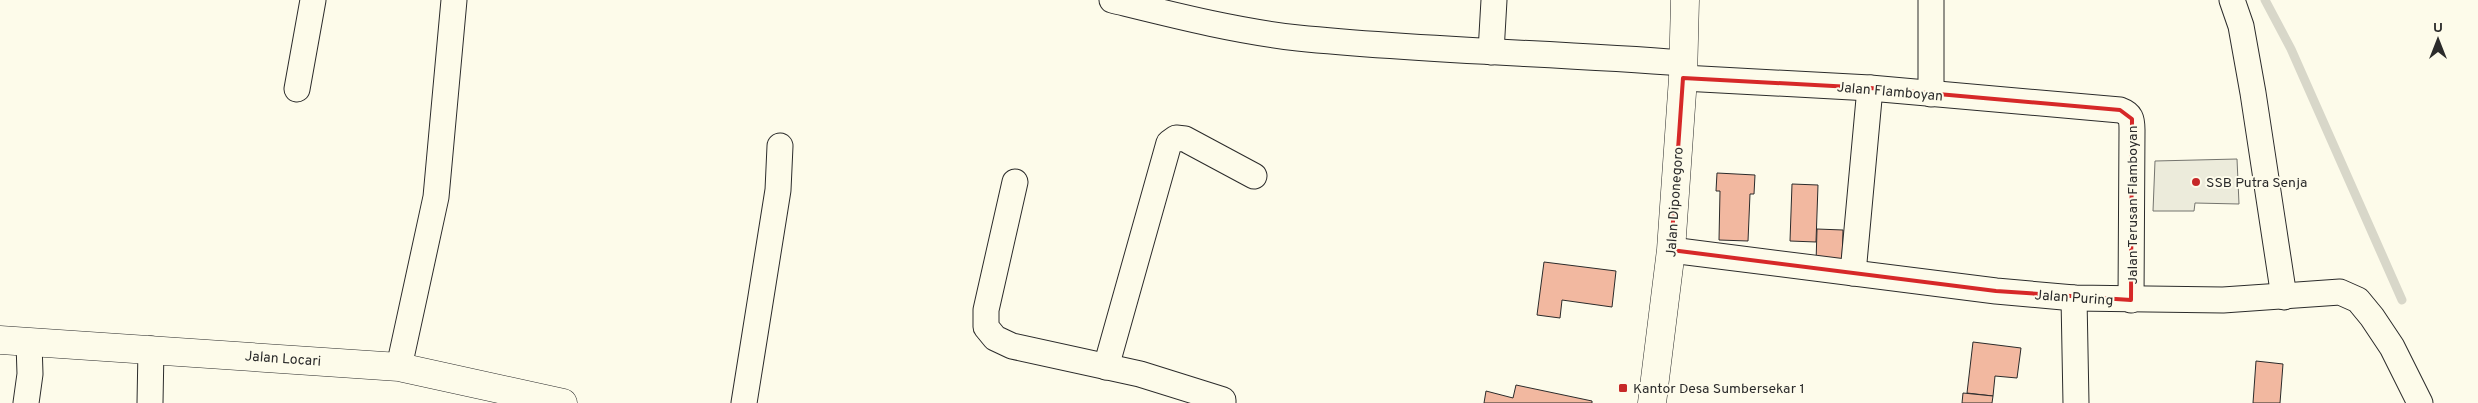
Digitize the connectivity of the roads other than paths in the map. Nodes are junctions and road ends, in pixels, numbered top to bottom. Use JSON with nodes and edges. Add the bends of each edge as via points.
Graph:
{"nodes":[{"id":1,"x":313,"y":0,"type":"edge"},
{"id":2,"x":454,"y":0,"type":"edge"},
{"id":3,"x":1112,"y":0,"type":"edge"},
{"id":4,"x":1494,"y":0,"type":"edge"},
{"id":5,"x":1685,"y":0,"type":"edge"},
{"id":6,"x":1931,"y":0,"type":"edge"},
{"id":7,"x":2232,"y":0,"type":"edge"},
{"id":8,"x":1491,"y":52,"type":"junction"},
{"id":9,"x":1683,"y":71,"type":"junction"},
{"id":10,"x":1870,"y":88,"type":"junction"},
{"id":11,"x":297,"y":89,"type":"dead end"},
{"id":12,"x":1931,"y":94,"type":"junction"},
{"id":13,"x":2096,"y":109,"type":"joint"},
{"id":14,"x":780,"y":146,"type":"dead end"},
{"id":15,"x":1254,"y":176,"type":"dead end"},
{"id":16,"x":1015,"y":182,"type":"dead end"},
{"id":17,"x":1671,"y":250,"type":"junction"},
{"id":18,"x":1853,"y":273,"type":"junction"},
{"id":19,"x":2284,"y":297,"type":"junction"},
{"id":20,"x":2074,"y":298,"type":"junction"},
{"id":21,"x":2132,"y":300,"type":"junction"},
{"id":22,"x":0,"y":340,"type":"edge"},
{"id":23,"x":29,"y":343,"type":"junction"},
{"id":24,"x":151,"y":349,"type":"junction"},
{"id":25,"x":399,"y":367,"type":"junction"},
{"id":26,"x":1106,"y":367,"type":"junction"},
{"id":27,"x":496,"y":396,"type":"edge"},
{"id":28,"x":1228,"y":402,"type":"edge"},
{"id":29,"x":26,"y":403,"type":"edge"},
{"id":30,"x":150,"y":403,"type":"edge"},
{"id":31,"x":563,"y":403,"type":"edge"},
{"id":32,"x":744,"y":403,"type":"edge"},
{"id":33,"x":1652,"y":403,"type":"edge"},
{"id":34,"x":2076,"y":403,"type":"edge"},
{"id":35,"x":2420,"y":403,"type":"edge"}],
"edges":[{"from":1,"to":11,"type":"street"},
{"from":2,"to":25,"type":"street","via":[[436,197]]},
{"from":3,"to":8,"type":"street","name":"Jalan Flamboyan","via":[[1205,22],[1296,38]]},
{"from":4,"to":8,"type":"street"},
{"from":5,"to":9,"type":"street","name":"Jalan Diponegoro"},
{"from":6,"to":12,"type":"street"},
{"from":7,"to":19,"type":"street","via":[[2241,26],[2252,85]]},
{"from":8,"to":9,"type":"street","name":"Jalan Flamboyan"},
{"from":9,"to":10,"type":"street","name":"Jalan Flamboyan"},
{"from":9,"to":17,"type":"street","name":"Jalan Diponegoro"},
{"from":10,"to":12,"type":"street","name":"Jalan Flamboyan"},
{"from":10,"to":18,"type":"street"},
{"from":12,"to":13,"type":"street","name":"Jalan Flamboyan"},
{"from":13,"to":21,"type":"street","name":"Jalan Terusan Flamboyan","via":[[2128,112],[2132,119]]},
{"from":14,"to":32,"type":"street","via":[[778,190]]},
{"from":15,"to":26,"type":"street","via":[[1185,139],[1176,138],[1169,143]]},
{"from":16,"to":26,"type":"street","via":[[986,310],[986,327],[995,338],[1012,346]]},
{"from":17,"to":18,"type":"street","name":"Jalan Puring"},
{"from":17,"to":33,"type":"street","name":"Jalan Diponegoro"},
{"from":18,"to":20,"type":"street","name":"Jalan Puring"},
{"from":19,"to":21,"type":"street","name":"Jalan Puring"},
{"from":19,"to":35,"type":"street","name":"Jalan Puring","via":[[2340,292],[2358,300],[2392,347]]},
{"from":20,"to":21,"type":"street","name":"Jalan Puring"},
{"from":20,"to":34,"type":"street"},
{"from":22,"to":23,"type":"street","name":"Jalan Locari"},
{"from":23,"to":24,"type":"street","name":"Jalan Locari"},
{"from":23,"to":29,"type":"street","via":[[30,374]]},
{"from":24,"to":25,"type":"street","name":"Jalan Locari"},
{"from":24,"to":30,"type":"street"},
{"from":25,"to":27,"type":"street","name":"Jalan Locari"},
{"from":26,"to":28,"type":"street","via":[[1140,374]]},
{"from":27,"to":31,"type":"street","name":"Jalan Locari"}]}
